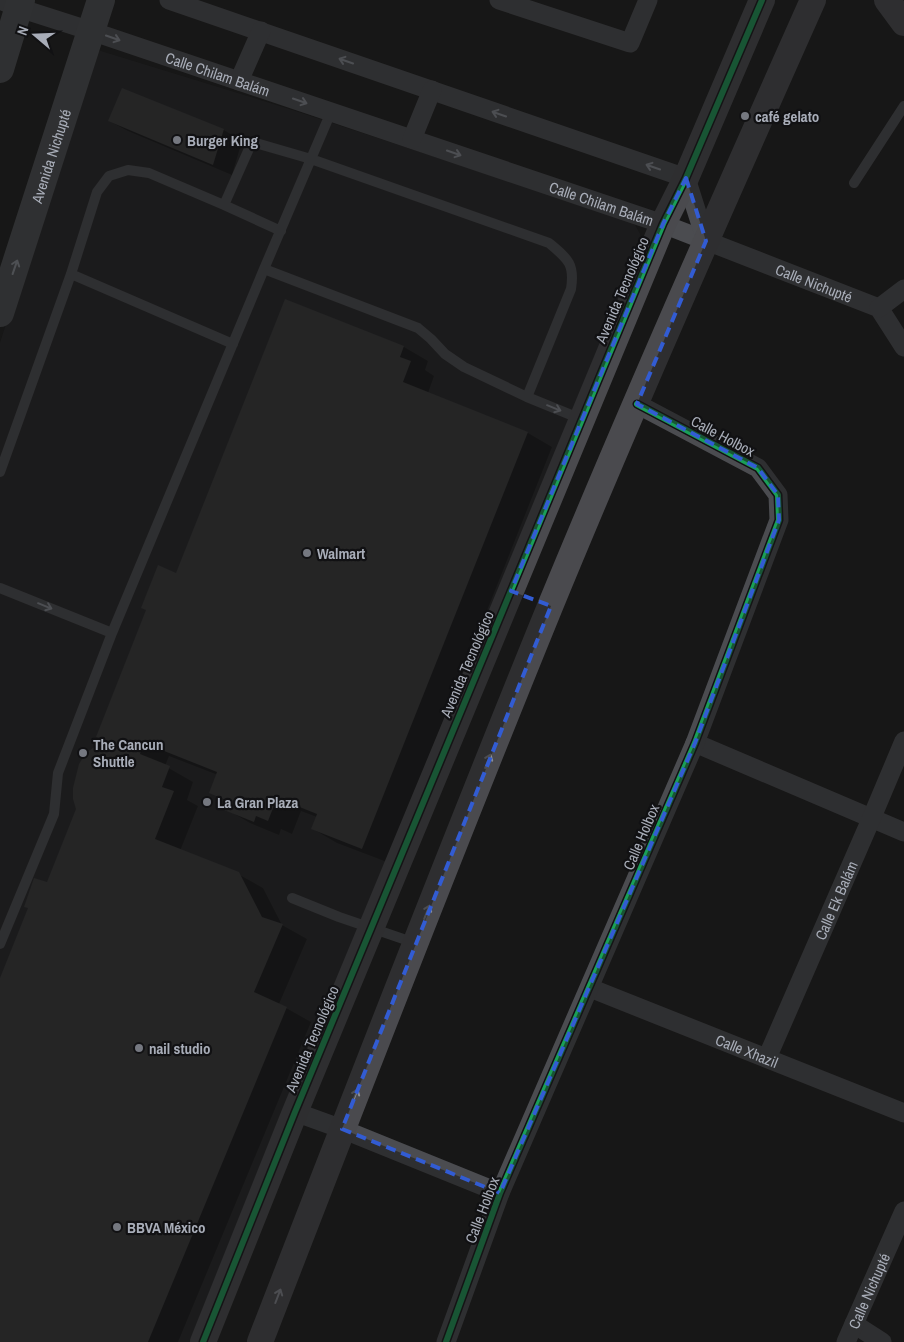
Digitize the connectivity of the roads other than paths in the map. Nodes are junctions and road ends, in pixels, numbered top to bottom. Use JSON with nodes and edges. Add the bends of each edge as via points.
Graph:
{"nodes":[{"id":1,"x":101,"y":0,"type":"edge"},
{"id":2,"x":169,"y":0,"type":"edge"},
{"id":3,"x":499,"y":0,"type":"edge"},
{"id":4,"x":648,"y":0,"type":"edge"},
{"id":5,"x":762,"y":0,"type":"edge"},
{"id":6,"x":813,"y":0,"type":"edge"},
{"id":7,"x":887,"y":0,"type":"edge"},
{"id":8,"x":14,"y":3,"type":"edge"},
{"id":9,"x":904,"y":23,"type":"edge"},
{"id":10,"x":91,"y":30,"type":"junction"},
{"id":11,"x":260,"y":31,"type":"junction"},
{"id":12,"x":0,"y":69,"type":"edge"},
{"id":13,"x":239,"y":81,"type":"junction"},
{"id":14,"x":432,"y":90,"type":"junction"},
{"id":15,"x":904,"y":106,"type":"edge"},
{"id":16,"x":331,"y":112,"type":"junction"},
{"id":17,"x":412,"y":139,"type":"junction"},
{"id":18,"x":311,"y":159,"type":"junction"},
{"id":19,"x":686,"y":178,"type":"junction"},
{"id":20,"x":854,"y":183,"type":"dead end"},
{"id":21,"x":224,"y":205,"type":"junction"},
{"id":22,"x":663,"y":224,"type":"junction"},
{"id":23,"x":281,"y":231,"type":"junction"},
{"id":24,"x":706,"y":241,"type":"junction"},
{"id":25,"x":264,"y":269,"type":"junction"},
{"id":26,"x":70,"y":274,"type":"junction"},
{"id":27,"x":904,"y":289,"type":"edge"},
{"id":28,"x":879,"y":308,"type":"junction"},
{"id":29,"x":0,"y":313,"type":"edge"},
{"id":30,"x":232,"y":344,"type":"junction"},
{"id":31,"x":904,"y":347,"type":"edge"},
{"id":32,"x":527,"y":397,"type":"junction"},
{"id":33,"x":637,"y":404,"type":"junction"},
{"id":34,"x":582,"y":419,"type":"junction"},
{"id":35,"x":0,"y":472,"type":"edge"},
{"id":36,"x":0,"y":588,"type":"edge"},
{"id":37,"x":511,"y":591,"type":"junction"},
{"id":38,"x":551,"y":606,"type":"junction"},
{"id":39,"x":112,"y":633,"type":"junction"},
{"id":40,"x":904,"y":741,"type":"edge"},
{"id":41,"x":695,"y":743,"type":"junction"},
{"id":42,"x":872,"y":817,"type":"junction"},
{"id":43,"x":904,"y":832,"type":"edge"},
{"id":44,"x":292,"y":898,"type":"dead end"},
{"id":45,"x":372,"y":928,"type":"junction"},
{"id":46,"x":415,"y":943,"type":"junction"},
{"id":47,"x":0,"y":944,"type":"edge"},
{"id":48,"x":590,"y":988,"type":"junction"},
{"id":49,"x":767,"y":1058,"type":"junction"},
{"id":50,"x":295,"y":1112,"type":"junction"},
{"id":51,"x":904,"y":1113,"type":"edge"},
{"id":52,"x":342,"y":1129,"type":"junction"},
{"id":53,"x":500,"y":1194,"type":"junction"},
{"id":54,"x":904,"y":1211,"type":"edge"},
{"id":55,"x":854,"y":1324,"type":"junction"},
{"id":56,"x":203,"y":1342,"type":"edge"},
{"id":57,"x":260,"y":1342,"type":"edge"},
{"id":58,"x":446,"y":1342,"type":"edge"},
{"id":59,"x":846,"y":1342,"type":"edge"},
{"id":60,"x":882,"y":1342,"type":"edge"}],
"edges":[{"from":1,"to":10,"type":"main road","name":"Avenida Nichupté"},
{"from":2,"to":11,"type":"street"},
{"from":3,"to":4,"type":"street","via":[[630,44]]},
{"from":5,"to":19,"type":"street","name":"Avenida Tecnológico"},
{"from":6,"to":24,"type":"street"},
{"from":7,"to":9,"type":"street"},
{"from":8,"to":10,"type":"street","name":"Calle Chilam Balám"},
{"from":8,"to":12,"type":"main road"},
{"from":10,"to":13,"type":"street","name":"Calle Chilam Balám","one_way":true},
{"from":29,"to":10,"type":"main road","name":"Avenida Nichupté","one_way":true},
{"from":11,"to":13,"type":"street"},
{"from":14,"to":11,"type":"street","one_way":true},
{"from":13,"to":16,"type":"street","name":"Calle Chilam Balám","one_way":true},
{"from":14,"to":17,"type":"street"},
{"from":19,"to":14,"type":"street","one_way":true},
{"from":15,"to":20,"type":"lane"},
{"from":16,"to":17,"type":"street","name":"Calle Chilam Balám"},
{"from":16,"to":18,"type":"lane"},
{"from":17,"to":22,"type":"street","name":"Calle Chilam Balám","one_way":true},
{"from":18,"to":21,"type":"lane","via":[[252,142]]},
{"from":18,"to":23,"type":"lane"},
{"from":18,"to":32,"type":"lane","via":[[549,244],[565,257],[573,273],[571,289]]},
{"from":19,"to":22,"type":"street","name":"Avenida Tecnológico"},
{"from":19,"to":24,"type":"street"},
{"from":21,"to":23,"type":"lane"},
{"from":21,"to":26,"type":"lane","via":[[148,173],[128,170],[109,176],[97,192]]},
{"from":22,"to":24,"type":"street","name":"Calle Chilam Balám"},
{"from":22,"to":34,"type":"street","name":"Avenida Tecnológico"},
{"from":23,"to":25,"type":"lane"},
{"from":24,"to":28,"type":"street","name":"Calle Nichupté"},
{"from":24,"to":33,"type":"street"},
{"from":25,"to":30,"type":"lane"},
{"from":25,"to":32,"type":"lane","via":[[418,328],[464,368]]},
{"from":26,"to":30,"type":"lane"},
{"from":26,"to":35,"type":"lane"},
{"from":27,"to":28,"type":"street"},
{"from":28,"to":31,"type":"street"},
{"from":30,"to":39,"type":"lane"},
{"from":32,"to":34,"type":"lane","one_way":true},
{"from":33,"to":38,"type":"street"},
{"from":33,"to":41,"type":"street","name":"Calle Holbox","via":[[758,468],[778,495],[779,520]]},
{"from":34,"to":37,"type":"street","name":"Avenida Tecnológico"},
{"from":36,"to":39,"type":"lane","one_way":true},
{"from":37,"to":38,"type":"street"},
{"from":37,"to":45,"type":"street","name":"Avenida Tecnológico"},
{"from":46,"to":38,"type":"street","one_way":true},
{"from":39,"to":47,"type":"lane","via":[[58,773],[54,814]]},
{"from":40,"to":42,"type":"street","name":"Calle Ek Balám"},
{"from":41,"to":42,"type":"street"},
{"from":41,"to":48,"type":"street","name":"Calle Holbox"},
{"from":42,"to":43,"type":"street"},
{"from":42,"to":49,"type":"street","name":"Calle Ek Balám"},
{"from":44,"to":45,"type":"lane"},
{"from":45,"to":46,"type":"lane"},
{"from":45,"to":50,"type":"street","name":"Avenida Tecnológico"},
{"from":52,"to":46,"type":"street","one_way":true},
{"from":48,"to":49,"type":"street","name":"Calle Xhazil"},
{"from":48,"to":53,"type":"street","name":"Calle Holbox"},
{"from":49,"to":51,"type":"street","name":"Calle Xhazil"},
{"from":50,"to":52,"type":"street"},
{"from":50,"to":56,"type":"street","name":"Avenida Tecnológico"},
{"from":52,"to":53,"type":"street"},
{"from":57,"to":52,"type":"street","one_way":true},
{"from":53,"to":58,"type":"street","name":"Calle Holbox"},
{"from":54,"to":55,"type":"street","name":"Calle Nichupté"},
{"from":55,"to":59,"type":"street","name":"Calle Nichupté"},
{"from":55,"to":60,"type":"street"}]}
